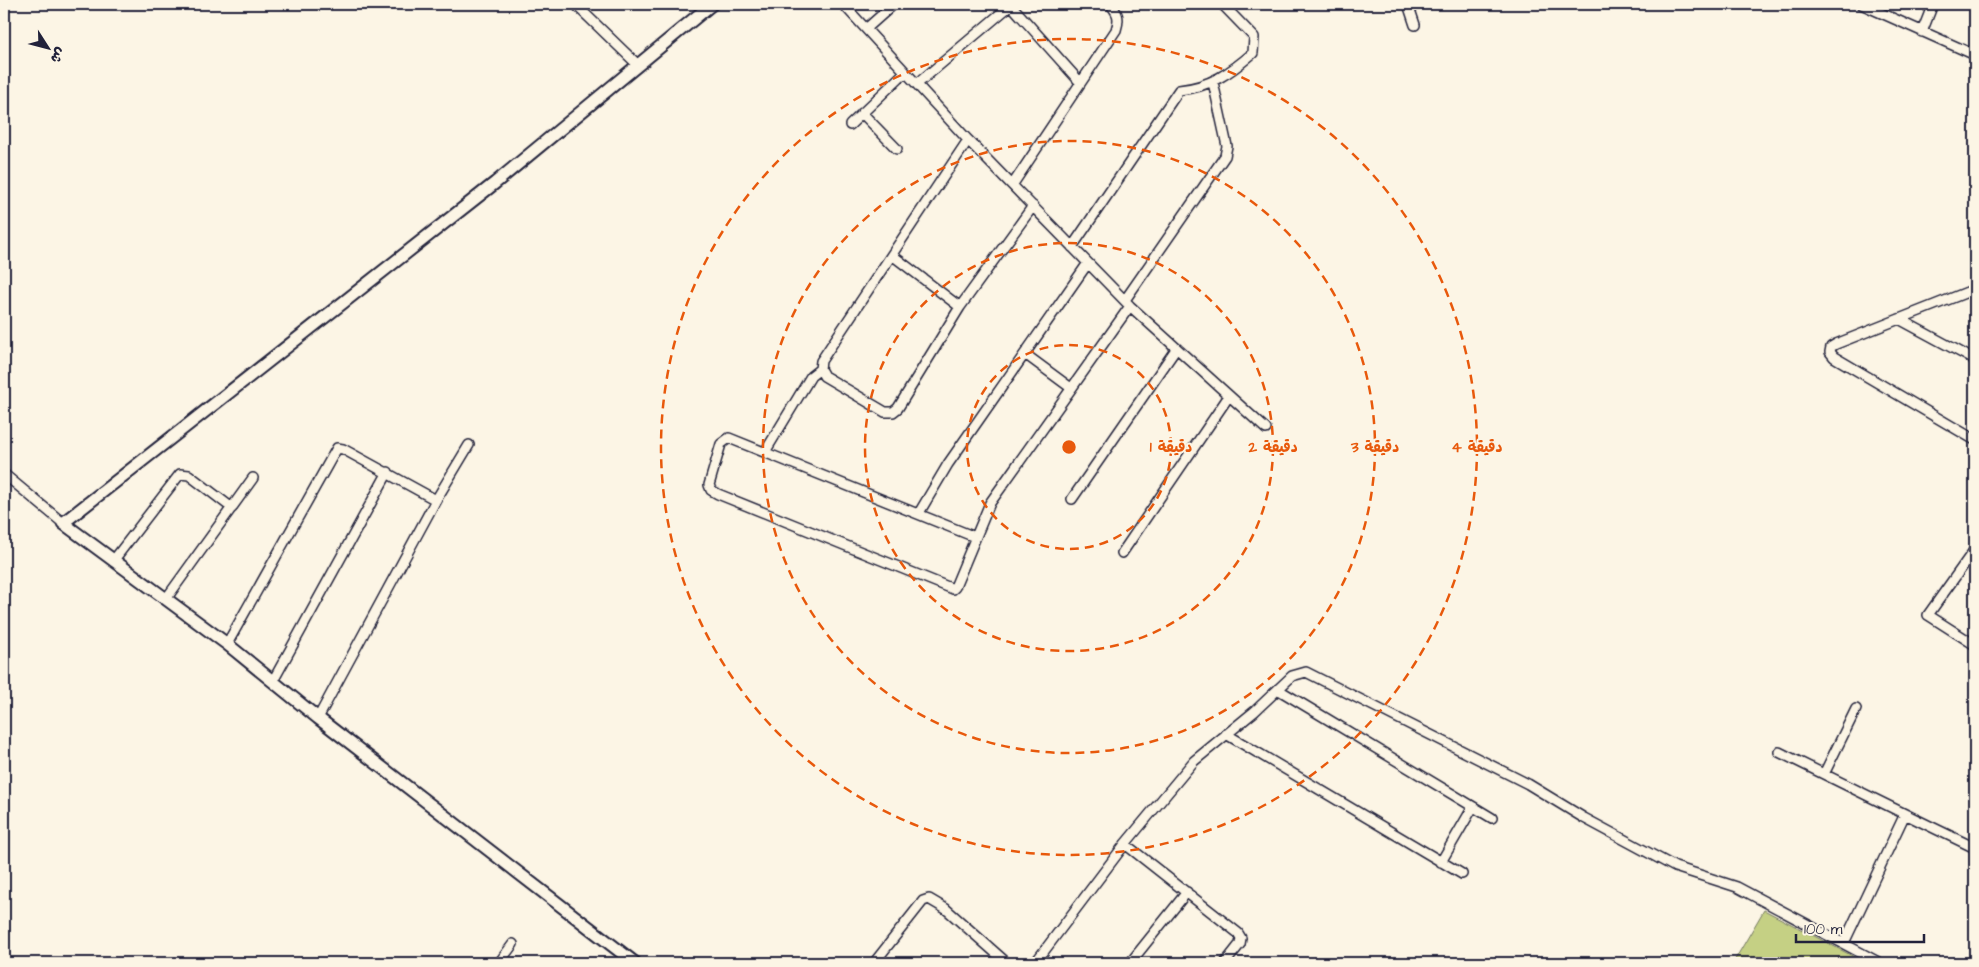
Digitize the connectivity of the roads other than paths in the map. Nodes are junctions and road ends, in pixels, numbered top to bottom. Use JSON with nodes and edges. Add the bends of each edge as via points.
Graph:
{"nodes":[{"id":1,"x":575,"y":4,"type":"edge"},
{"id":2,"x":712,"y":4,"type":"edge"},
{"id":3,"x":844,"y":4,"type":"edge"},
{"id":4,"x":894,"y":4,"type":"edge"},
{"id":5,"x":1011,"y":4,"type":"edge"},
{"id":6,"x":1110,"y":4,"type":"edge"},
{"id":7,"x":1222,"y":4,"type":"edge"},
{"id":8,"x":1408,"y":4,"type":"edge"},
{"id":9,"x":1861,"y":4,"type":"edge"},
{"id":10,"x":1933,"y":4,"type":"edge"},
{"id":11,"x":1415,"y":25,"type":"dead end"},
{"id":12,"x":867,"y":28,"type":"junction"},
{"id":13,"x":1922,"y":32,"type":"junction"},
{"id":14,"x":1975,"y":55,"type":"edge"},
{"id":15,"x":638,"y":65,"type":"junction"},
{"id":16,"x":906,"y":72,"type":"junction"},
{"id":17,"x":1080,"y":82,"type":"junction"},
{"id":18,"x":1213,"y":82,"type":"junction"},
{"id":19,"x":917,"y":84,"type":"junction"},
{"id":20,"x":862,"y":113,"type":"junction"},
{"id":21,"x":850,"y":125,"type":"dead end"},
{"id":22,"x":968,"y":140,"type":"junction"},
{"id":23,"x":897,"y":149,"type":"dead end"},
{"id":24,"x":1013,"y":184,"type":"junction"},
{"id":25,"x":1033,"y":206,"type":"junction"},
{"id":26,"x":1072,"y":246,"type":"junction"},
{"id":27,"x":892,"y":255,"type":"junction"},
{"id":28,"x":1088,"y":263,"type":"junction"},
{"id":29,"x":1975,"y":289,"type":"edge"},
{"id":30,"x":1128,"y":303,"type":"junction"},
{"id":31,"x":960,"y":307,"type":"junction"},
{"id":32,"x":1899,"y":319,"type":"junction"},
{"id":33,"x":1176,"y":349,"type":"junction"},
{"id":34,"x":1025,"y":354,"type":"junction"},
{"id":35,"x":1975,"y":360,"type":"edge"},
{"id":36,"x":820,"y":369,"type":"junction"},
{"id":37,"x":1071,"y":388,"type":"junction"},
{"id":38,"x":1229,"y":396,"type":"junction"},
{"id":39,"x":1266,"y":429,"type":"dead end"},
{"id":40,"x":1975,"y":440,"type":"edge"},
{"id":41,"x":469,"y":445,"type":"dead end"},
{"id":42,"x":765,"y":452,"type":"junction"},
{"id":43,"x":388,"y":472,"type":"junction"},
{"id":44,"x":4,"y":474,"type":"edge"},
{"id":45,"x":252,"y":478,"type":"dead end"},
{"id":46,"x":1072,"y":499,"type":"dead end"},
{"id":47,"x":436,"y":500,"type":"junction"},
{"id":48,"x":232,"y":508,"type":"junction"},
{"id":49,"x":920,"y":513,"type":"junction"},
{"id":50,"x":63,"y":523,"type":"junction"},
{"id":51,"x":975,"y":537,"type":"junction"},
{"id":52,"x":1975,"y":549,"type":"edge"},
{"id":53,"x":1122,"y":552,"type":"dead end"},
{"id":54,"x":113,"y":561,"type":"junction"},
{"id":55,"x":166,"y":599,"type":"junction"},
{"id":56,"x":227,"y":644,"type":"junction"},
{"id":57,"x":1975,"y":645,"type":"edge"},
{"id":58,"x":273,"y":681,"type":"junction"},
{"id":59,"x":1279,"y":690,"type":"junction"},
{"id":60,"x":1856,"y":709,"type":"dead end"},
{"id":61,"x":318,"y":718,"type":"junction"},
{"id":62,"x":1226,"y":734,"type":"junction"},
{"id":63,"x":1779,"y":752,"type":"dead end"},
{"id":64,"x":1824,"y":774,"type":"junction"},
{"id":65,"x":1473,"y":807,"type":"junction"},
{"id":66,"x":1905,"y":814,"type":"junction"},
{"id":67,"x":1492,"y":818,"type":"dead end"},
{"id":68,"x":1125,"y":844,"type":"junction"},
{"id":69,"x":1975,"y":848,"type":"edge"},
{"id":70,"x":1441,"y":862,"type":"junction"},
{"id":71,"x":1462,"y":874,"type":"dead end"},
{"id":72,"x":1187,"y":892,"type":"junction"},
{"id":73,"x":513,"y":944,"type":"dead end"},
{"id":74,"x":1844,"y":944,"type":"junction"},
{"id":75,"x":499,"y":963,"type":"edge"},
{"id":76,"x":635,"y":963,"type":"edge"},
{"id":77,"x":874,"y":963,"type":"edge"},
{"id":78,"x":1007,"y":963,"type":"edge"},
{"id":79,"x":1035,"y":963,"type":"edge"},
{"id":80,"x":1130,"y":963,"type":"edge"},
{"id":81,"x":1225,"y":963,"type":"edge"},
{"id":82,"x":1880,"y":963,"type":"edge"}],
"edges":[{"from":1,"to":15,"type":"street"},
{"from":2,"to":15,"type":"street"},
{"from":3,"to":12,"type":"street"},
{"from":4,"to":12,"type":"street"},
{"from":5,"to":17,"type":"street"},
{"from":5,"to":19,"type":"street"},
{"from":6,"to":17,"type":"street","via":[[1118,12],[1116,30]]},
{"from":7,"to":18,"type":"street","via":[[1254,37],[1255,46],[1253,53],[1232,71]]},
{"from":8,"to":11,"type":"street"},
{"from":9,"to":13,"type":"street"},
{"from":10,"to":13,"type":"street"},
{"from":12,"to":16,"type":"street"},
{"from":13,"to":14,"type":"street"},
{"from":15,"to":50,"type":"street","via":[[494,183]]},
{"from":16,"to":19,"type":"street"},
{"from":16,"to":20,"type":"street"},
{"from":17,"to":24,"type":"street"},
{"from":18,"to":26,"type":"street","via":[[1179,90]]},
{"from":18,"to":30,"type":"street","via":[[1226,146],[1224,156]]},
{"from":19,"to":22,"type":"street"},
{"from":20,"to":21,"type":"street"},
{"from":20,"to":23,"type":"street"},
{"from":22,"to":24,"type":"street"},
{"from":22,"to":27,"type":"street"},
{"from":24,"to":25,"type":"street"},
{"from":25,"to":26,"type":"street"},
{"from":25,"to":31,"type":"street"},
{"from":26,"to":28,"type":"street"},
{"from":27,"to":31,"type":"street"},
{"from":27,"to":36,"type":"street","via":[[821,361]]},
{"from":28,"to":30,"type":"street"},
{"from":28,"to":34,"type":"street"},
{"from":29,"to":32,"type":"street"},
{"from":30,"to":33,"type":"street"},
{"from":30,"to":37,"type":"street"},
{"from":31,"to":36,"type":"street","via":[[893,412],[885,412],[824,376]]},
{"from":32,"to":35,"type":"street"},
{"from":32,"to":40,"type":"street","via":[[1836,344],[1830,347],[1830,352]]},
{"from":33,"to":38,"type":"street"},
{"from":33,"to":46,"type":"street"},
{"from":34,"to":37,"type":"street"},
{"from":34,"to":49,"type":"street","via":[[948,464]]},
{"from":36,"to":42,"type":"street","via":[[811,376]]},
{"from":37,"to":51,"type":"street","via":[[1003,482]]},
{"from":38,"to":39,"type":"street"},
{"from":38,"to":53,"type":"street"},
{"from":41,"to":47,"type":"street"},
{"from":42,"to":49,"type":"street"},
{"from":42,"to":51,"type":"street","via":[[729,438],[724,440],[710,489],[949,590],[955,587]]},
{"from":43,"to":47,"type":"street"},
{"from":43,"to":56,"type":"street","via":[[344,449],[336,449]]},
{"from":43,"to":58,"type":"street"},
{"from":44,"to":50,"type":"street"},
{"from":45,"to":48,"type":"street"},
{"from":47,"to":61,"type":"street"},
{"from":48,"to":54,"type":"street","via":[[189,475],[180,474]]},
{"from":48,"to":55,"type":"street"},
{"from":49,"to":51,"type":"street"},
{"from":50,"to":54,"type":"street"},
{"from":52,"to":57,"type":"street","via":[[1928,615]]},
{"from":54,"to":55,"type":"street"},
{"from":55,"to":56,"type":"street"},
{"from":56,"to":58,"type":"street"},
{"from":58,"to":61,"type":"street"},
{"from":59,"to":62,"type":"street"},
{"from":59,"to":65,"type":"street"},
{"from":59,"to":74,"type":"street","via":[[1292,676],[1306,672],[1312,674],[1528,784],[1675,867],[1737,887]]},
{"from":60,"to":64,"type":"street"},
{"from":61,"to":76,"type":"street"},
{"from":62,"to":68,"type":"street","via":[[1194,761]]},
{"from":62,"to":70,"type":"street"},
{"from":63,"to":64,"type":"street"},
{"from":64,"to":66,"type":"street"},
{"from":65,"to":67,"type":"street"},
{"from":65,"to":70,"type":"street"},
{"from":66,"to":69,"type":"street"},
{"from":66,"to":74,"type":"street"},
{"from":68,"to":72,"type":"street"},
{"from":68,"to":79,"type":"street"},
{"from":70,"to":71,"type":"street"},
{"from":72,"to":80,"type":"street"},
{"from":72,"to":81,"type":"street","via":[[1241,938]]},
{"from":73,"to":75,"type":"street"},
{"from":74,"to":82,"type":"street"},
{"from":77,"to":78,"type":"street","via":[[926,899],[939,904]]}]}
